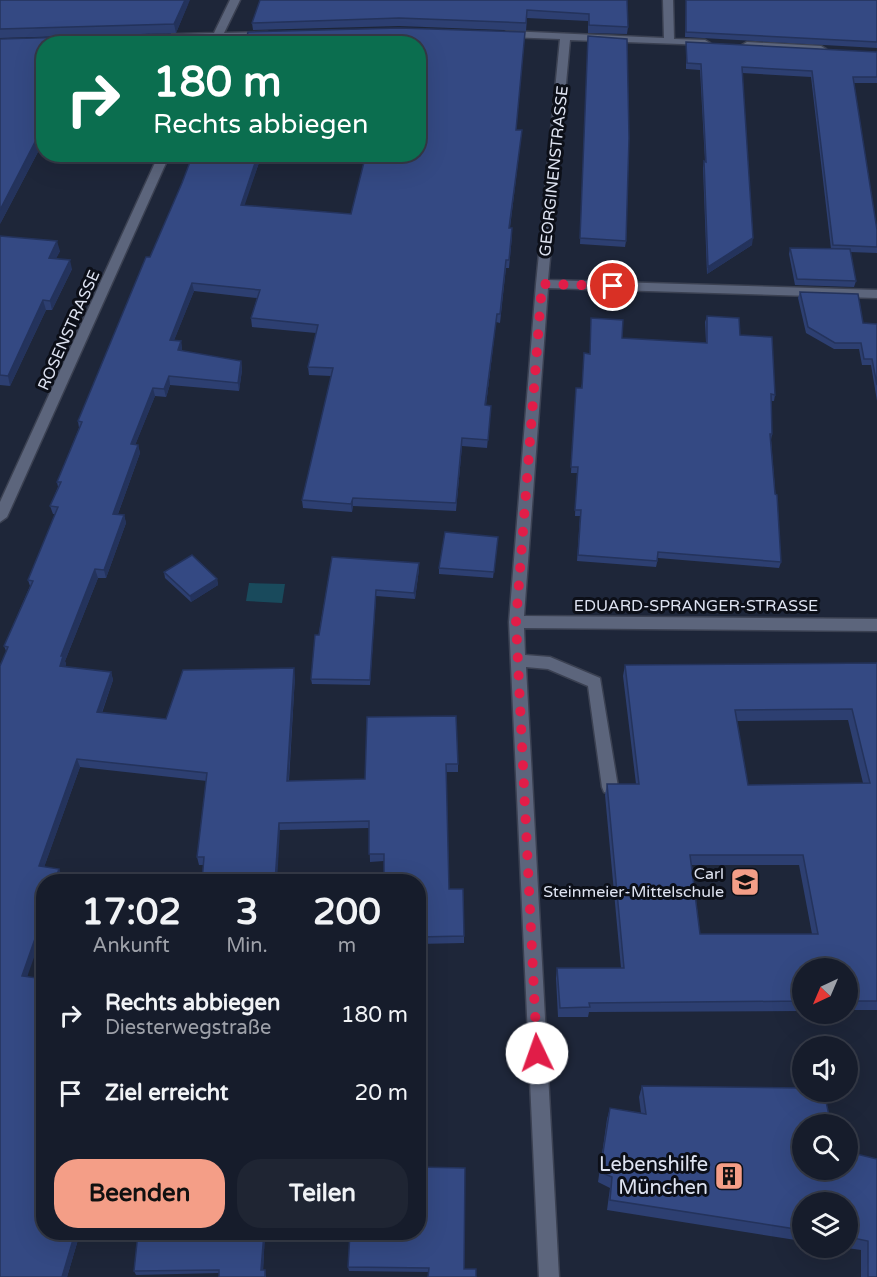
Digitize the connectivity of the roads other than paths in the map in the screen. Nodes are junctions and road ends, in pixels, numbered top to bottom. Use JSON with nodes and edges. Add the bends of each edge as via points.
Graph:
{"nodes":[{"id":1,"x":235,"y":0,"type":"edge"},
{"id":2,"x":668,"y":0,"type":"edge"},
{"id":3,"x":498,"y":34,"type":"edge"},
{"id":4,"x":274,"y":35,"type":"edge"},
{"id":5,"x":218,"y":36,"type":"edge"},
{"id":6,"x":262,"y":36,"type":"edge"},
{"id":7,"x":565,"y":36,"type":"junction"},
{"id":8,"x":669,"y":41,"type":"junction"},
{"id":9,"x":716,"y":44,"type":"edge"},
{"id":10,"x":740,"y":45,"type":"edge"},
{"id":11,"x":832,"y":50,"type":"edge"},
{"id":12,"x":161,"y":162,"type":"edge"},
{"id":13,"x":542,"y":284,"type":"junction"},
{"id":14,"x":877,"y":294,"type":"edge"},
{"id":15,"x":0,"y":517,"type":"edge"},
{"id":16,"x":516,"y":622,"type":"junction"},
{"id":17,"x":877,"y":625,"type":"edge"},
{"id":18,"x":518,"y":660,"type":"junction"},
{"id":19,"x":610,"y":787,"type":"edge"},
{"id":20,"x":549,"y":1277,"type":"edge"}],
"edges":[{"from":1,"to":5,"type":"street"},
{"from":2,"to":8,"type":"street"},
{"from":3,"to":7,"type":"street"},
{"from":4,"to":6,"type":"street"},
{"from":7,"to":8,"type":"street"},
{"from":7,"to":13,"type":"street","name":"GEORGINENSTRASSE"},
{"from":8,"to":9,"type":"street"},
{"from":10,"to":11,"type":"street"},
{"from":12,"to":15,"type":"street","name":"ROSENSTRASSE"},
{"from":13,"to":14,"type":"street"},
{"from":13,"to":16,"type":"street","name":"GEORGINENSTRASSE"},
{"from":16,"to":17,"type":"street","name":"EDUARD-SPRANGER-STRASSE"},
{"from":16,"to":18,"type":"street","name":"GEORGINENSTRASSE"},
{"from":18,"to":19,"type":"street","via":[[550,663],[595,682]]},
{"from":18,"to":20,"type":"street","name":"GEORGINENSTRASSE"}]}
